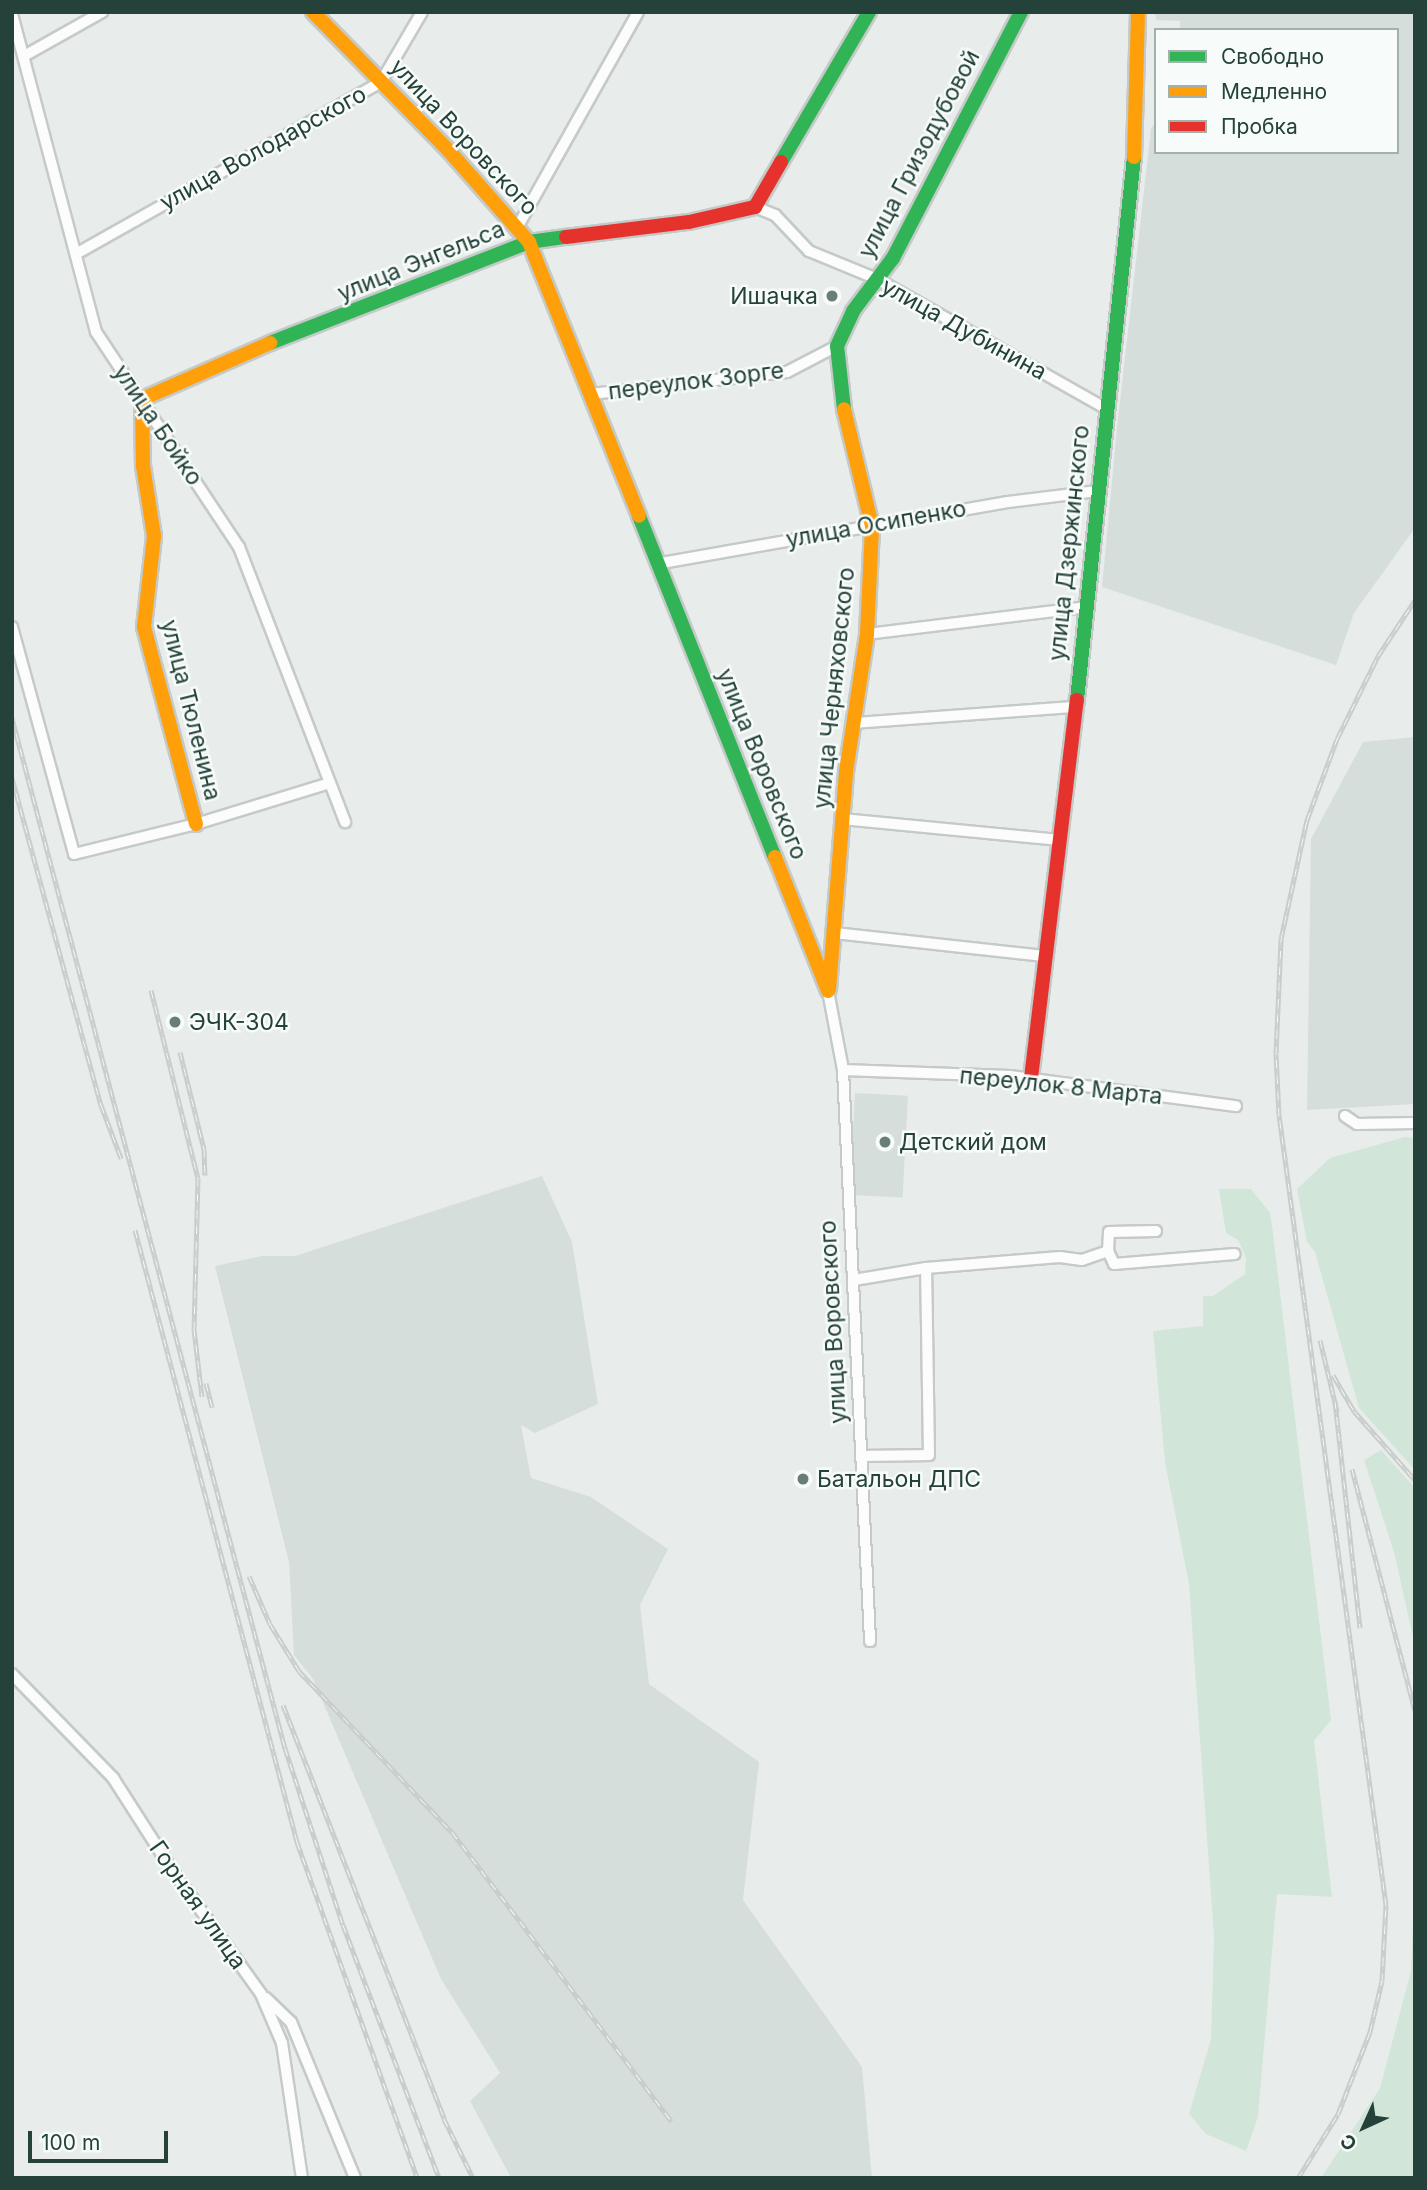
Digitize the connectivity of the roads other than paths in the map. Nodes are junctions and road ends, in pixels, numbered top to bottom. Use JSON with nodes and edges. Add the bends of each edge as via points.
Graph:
{"nodes":[{"id":1,"x":102,"y":12,"type":"edge"},
{"id":2,"x":313,"y":12,"type":"edge"},
{"id":3,"x":422,"y":12,"type":"edge"},
{"id":4,"x":638,"y":12,"type":"edge"},
{"id":5,"x":869,"y":12,"type":"edge"},
{"id":6,"x":1021,"y":12,"type":"edge"},
{"id":7,"x":1138,"y":12,"type":"edge"},
{"id":8,"x":12,"y":14,"type":"edge"},
{"id":9,"x":24,"y":56,"type":"junction"},
{"id":10,"x":381,"y":82,"type":"junction"},
{"id":11,"x":755,"y":207,"type":"junction"},
{"id":12,"x":519,"y":226,"type":"junction"},
{"id":13,"x":529,"y":242,"type":"junction"},
{"id":14,"x":76,"y":254,"type":"junction"},
{"id":15,"x":877,"y":279,"type":"junction"},
{"id":16,"x":837,"y":346,"type":"junction"},
{"id":17,"x":591,"y":394,"type":"junction"},
{"id":18,"x":142,"y":399,"type":"junction"},
{"id":19,"x":1105,"y":408,"type":"junction"},
{"id":20,"x":1097,"y":491,"type":"junction"},
{"id":21,"x":872,"y":526,"type":"junction"},
{"id":22,"x":656,"y":564,"type":"junction"},
{"id":23,"x":1088,"y":607,"type":"junction"},
{"id":24,"x":12,"y":627,"type":"edge"},
{"id":25,"x":867,"y":635,"type":"junction"},
{"id":26,"x":1074,"y":707,"type":"junction"},
{"id":27,"x":853,"y":723,"type":"junction"},
{"id":28,"x":330,"y":783,"type":"junction"},
{"id":29,"x":842,"y":819,"type":"junction"},
{"id":30,"x":345,"y":822,"type":"dead end"},
{"id":31,"x":196,"y":824,"type":"junction"},
{"id":32,"x":1060,"y":840,"type":"junction"},
{"id":33,"x":835,"y":933,"type":"junction"},
{"id":34,"x":1044,"y":956,"type":"junction"},
{"id":35,"x":828,"y":991,"type":"junction"},
{"id":36,"x":843,"y":1070,"type":"junction"},
{"id":37,"x":1031,"y":1078,"type":"junction"},
{"id":38,"x":1236,"y":1107,"type":"dead end"},
{"id":39,"x":1345,"y":1116,"type":"dead end"},
{"id":40,"x":1415,"y":1123,"type":"edge"},
{"id":41,"x":1156,"y":1231,"type":"dead end"},
{"id":42,"x":1108,"y":1251,"type":"junction"},
{"id":43,"x":1234,"y":1254,"type":"dead end"},
{"id":44,"x":926,"y":1268,"type":"junction"},
{"id":45,"x":854,"y":1280,"type":"junction"},
{"id":46,"x":864,"y":1455,"type":"junction"},
{"id":47,"x":870,"y":1641,"type":"dead end"},
{"id":48,"x":12,"y":1674,"type":"edge"},
{"id":49,"x":261,"y":1994,"type":"junction"},
{"id":50,"x":302,"y":2178,"type":"edge"},
{"id":51,"x":355,"y":2178,"type":"edge"}],
"edges":[{"from":1,"to":9,"type":"street"},
{"from":2,"to":10,"type":"street","name":"улица Воровского"},
{"from":3,"to":10,"type":"street","name":"улица Володарского"},
{"from":4,"to":12,"type":"street"},
{"from":5,"to":11,"type":"street"},
{"from":6,"to":15,"type":"street","name":"улица Гризодубовой","via":[[932,186]]},
{"from":7,"to":19,"type":"street","name":"улица Дзержинского","via":[[1135,144]]},
{"from":8,"to":9,"type":"street","name":"улица Бойко"},
{"from":9,"to":14,"type":"street","name":"улица Бойко"},
{"from":10,"to":12,"type":"street","name":"улица Воровского"},
{"from":10,"to":14,"type":"street","name":"улица Володарского"},
{"from":11,"to":13,"type":"street","name":"улица Энгельса","via":[[690,222]]},
{"from":11,"to":15,"type":"street","name":"улица Дубинина","via":[[775,215],[809,251]]},
{"from":12,"to":13,"type":"street","name":"улица Воровского"},
{"from":13,"to":17,"type":"street","name":"улица Воровского"},
{"from":13,"to":18,"type":"street","name":"улица Энгельса","via":[[236,356]]},
{"from":14,"to":18,"type":"street","name":"улица Бойко","via":[[96,332]]},
{"from":15,"to":16,"type":"street","name":"улица Черняховского","via":[[853,311]]},
{"from":15,"to":19,"type":"street","name":"улица Дубинина"},
{"from":16,"to":17,"type":"street","name":"переулок Зорге","via":[[788,372]]},
{"from":16,"to":21,"type":"street","name":"улица Черняховского","via":[[841,397]]},
{"from":17,"to":22,"type":"street","name":"улица Воровского"},
{"from":18,"to":28,"type":"street","name":"улица Бойко","via":[[239,547]]},
{"from":18,"to":31,"type":"street","name":"улица Тюленина","via":[[143,466],[154,536],[144,627]]},
{"from":19,"to":20,"type":"street","name":"улица Дзержинского"},
{"from":20,"to":21,"type":"street","name":"улица Осипенко"},
{"from":20,"to":23,"type":"street","name":"улица Дзержинского"},
{"from":21,"to":22,"type":"street","name":"улица Осипенко"},
{"from":21,"to":25,"type":"street","name":"улица Черняховского"},
{"from":22,"to":35,"type":"street","name":"улица Воровского"},
{"from":23,"to":25,"type":"street"},
{"from":23,"to":26,"type":"street","name":"улица Дзержинского"},
{"from":24,"to":31,"type":"street","via":[[74,854]]},
{"from":25,"to":27,"type":"street","name":"улица Черняховского"},
{"from":26,"to":27,"type":"street"},
{"from":26,"to":32,"type":"street","name":"улица Дзержинского"},
{"from":27,"to":29,"type":"street","name":"улица Черняховского"},
{"from":28,"to":30,"type":"street","name":"улица Бойко"},
{"from":28,"to":31,"type":"street"},
{"from":29,"to":32,"type":"street"},
{"from":29,"to":33,"type":"street","name":"улица Черняховского"},
{"from":32,"to":34,"type":"street","name":"улица Дзержинского"},
{"from":33,"to":34,"type":"street"},
{"from":33,"to":35,"type":"street","name":"улица Черняховского"},
{"from":34,"to":37,"type":"street","name":"улица Дзержинского"},
{"from":35,"to":36,"type":"street","name":"улица Воровского"},
{"from":36,"to":37,"type":"street","name":"переулок 8 Марта"},
{"from":36,"to":45,"type":"street","name":"улица Воровского"},
{"from":37,"to":38,"type":"street","name":"переулок 8 Марта"},
{"from":39,"to":40,"type":"street","via":[[1357,1124]]},
{"from":41,"to":42,"type":"street","via":[[1109,1232]]},
{"from":42,"to":43,"type":"street","via":[[1114,1264]]},
{"from":42,"to":44,"type":"street","via":[[1082,1260],[1059,1257]]},
{"from":44,"to":45,"type":"street"},
{"from":44,"to":46,"type":"street","via":[[929,1455]]},
{"from":45,"to":46,"type":"street","name":"улица Воровского"},
{"from":46,"to":47,"type":"street","name":"улица Воровского"},
{"from":48,"to":49,"type":"street","name":"Горная улица","via":[[113,1778]]},
{"from":49,"to":50,"type":"street","name":"Горная улица","via":[[282,2043]]},
{"from":49,"to":51,"type":"street","via":[[291,2022]]}]}
